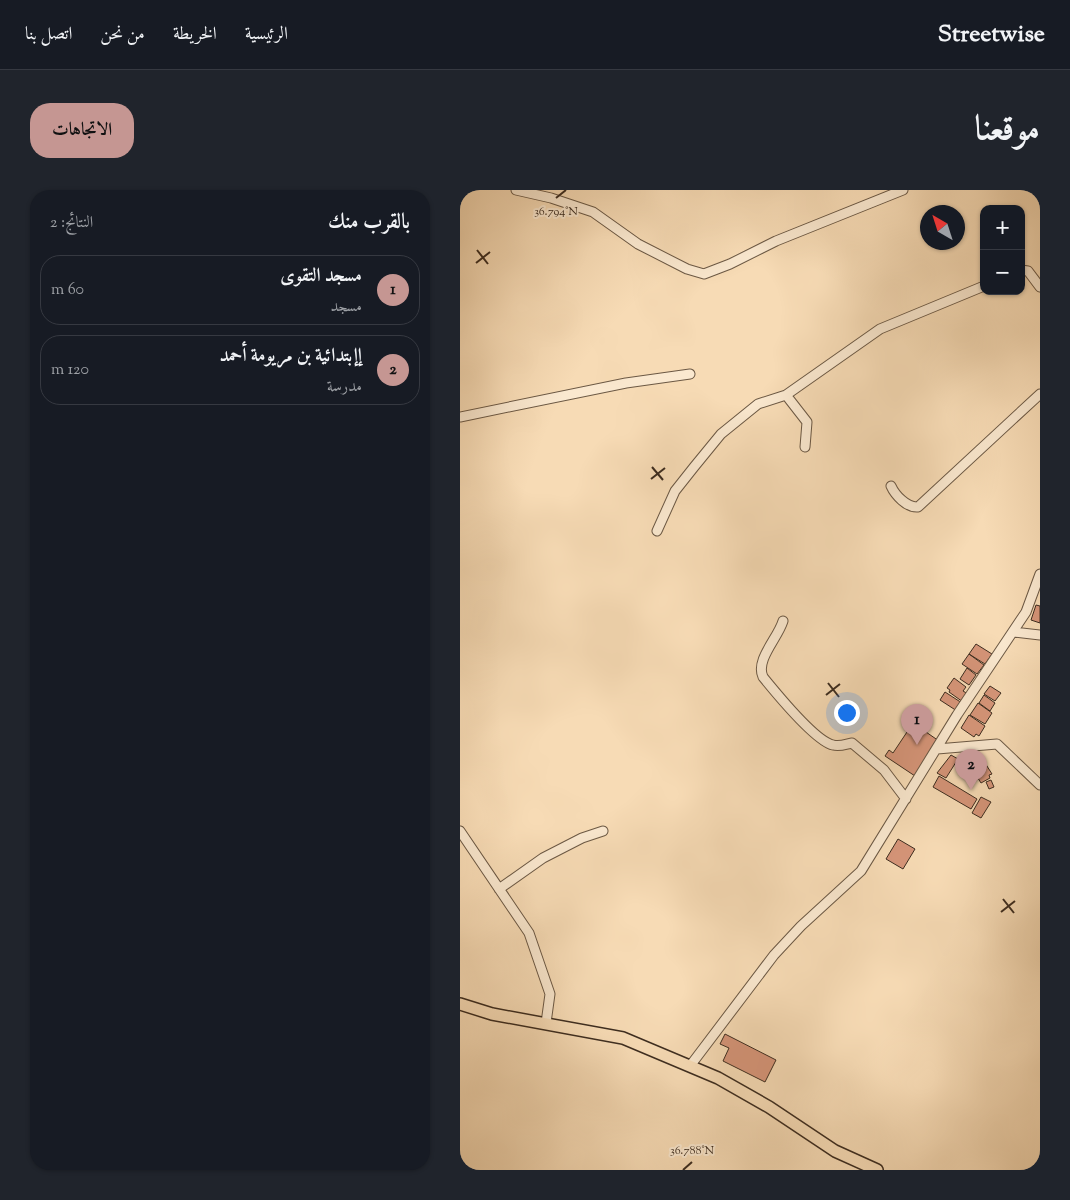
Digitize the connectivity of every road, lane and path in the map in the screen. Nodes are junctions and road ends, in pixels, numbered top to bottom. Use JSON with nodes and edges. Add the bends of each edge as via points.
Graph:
{"nodes":[{"id":1,"x":516,"y":190,"type":"edge"},
{"id":2,"x":903,"y":190,"type":"edge"},
{"id":3,"x":1025,"y":271,"type":"edge"},
{"id":4,"x":1040,"y":287,"type":"edge"},
{"id":5,"x":980,"y":288,"type":"edge"},
{"id":6,"x":690,"y":374,"type":"dead end"},
{"id":7,"x":1040,"y":394,"type":"edge"},
{"id":8,"x":786,"y":395,"type":"junction"},
{"id":9,"x":460,"y":417,"type":"edge"},
{"id":10,"x":806,"y":447,"type":"dead end"},
{"id":11,"x":891,"y":486,"type":"dead end"},
{"id":12,"x":657,"y":531,"type":"dead end"},
{"id":13,"x":1040,"y":574,"type":"edge"},
{"id":14,"x":783,"y":621,"type":"dead end"},
{"id":15,"x":1013,"y":632,"type":"junction"},
{"id":16,"x":1040,"y":635,"type":"edge"},
{"id":17,"x":937,"y":749,"type":"junction"},
{"id":18,"x":1040,"y":785,"type":"edge"},
{"id":19,"x":906,"y":799,"type":"junction"},
{"id":20,"x":460,"y":831,"type":"edge"},
{"id":21,"x":603,"y":831,"type":"dead end"},
{"id":22,"x":499,"y":888,"type":"junction"},
{"id":23,"x":460,"y":1004,"type":"edge"},
{"id":24,"x":546,"y":1023,"type":"junction"},
{"id":25,"x":690,"y":1066,"type":"junction"},
{"id":26,"x":876,"y":1170,"type":"edge"}],
"edges":[{"from":1,"to":2,"type":"street","via":[[593,212],[638,244],[704,274]]},
{"from":3,"to":4,"type":"street"},
{"from":5,"to":8,"type":"street","via":[[880,329]]},
{"from":6,"to":9,"type":"street","via":[[626,383]]},
{"from":7,"to":11,"type":"street","via":[[918,508],[907,504]]},
{"from":8,"to":10,"type":"street","via":[[807,422]]},
{"from":8,"to":12,"type":"street","via":[[758,404],[712,444],[675,491]]},
{"from":13,"to":15,"type":"street","via":[[1026,612]]},
{"from":14,"to":19,"type":"street","via":[[763,660],[763,677],[813,732],[836,746],[852,743],[884,770]]},
{"from":15,"to":16,"type":"street"},
{"from":15,"to":17,"type":"street"},
{"from":17,"to":18,"type":"street","via":[[997,744]]},
{"from":17,"to":19,"type":"street"},
{"from":19,"to":25,"type":"street","via":[[861,872],[774,954]]},
{"from":20,"to":22,"type":"street"},
{"from":21,"to":22,"type":"street","via":[[543,858]]},
{"from":22,"to":24,"type":"street","via":[[525,925],[548,982],[550,994]]},
{"from":23,"to":24,"type":"main road","via":[[492,1014]]},
{"from":24,"to":25,"type":"main road","via":[[623,1038]]},
{"from":25,"to":26,"type":"main road","via":[[770,1107],[835,1150]]}]}
